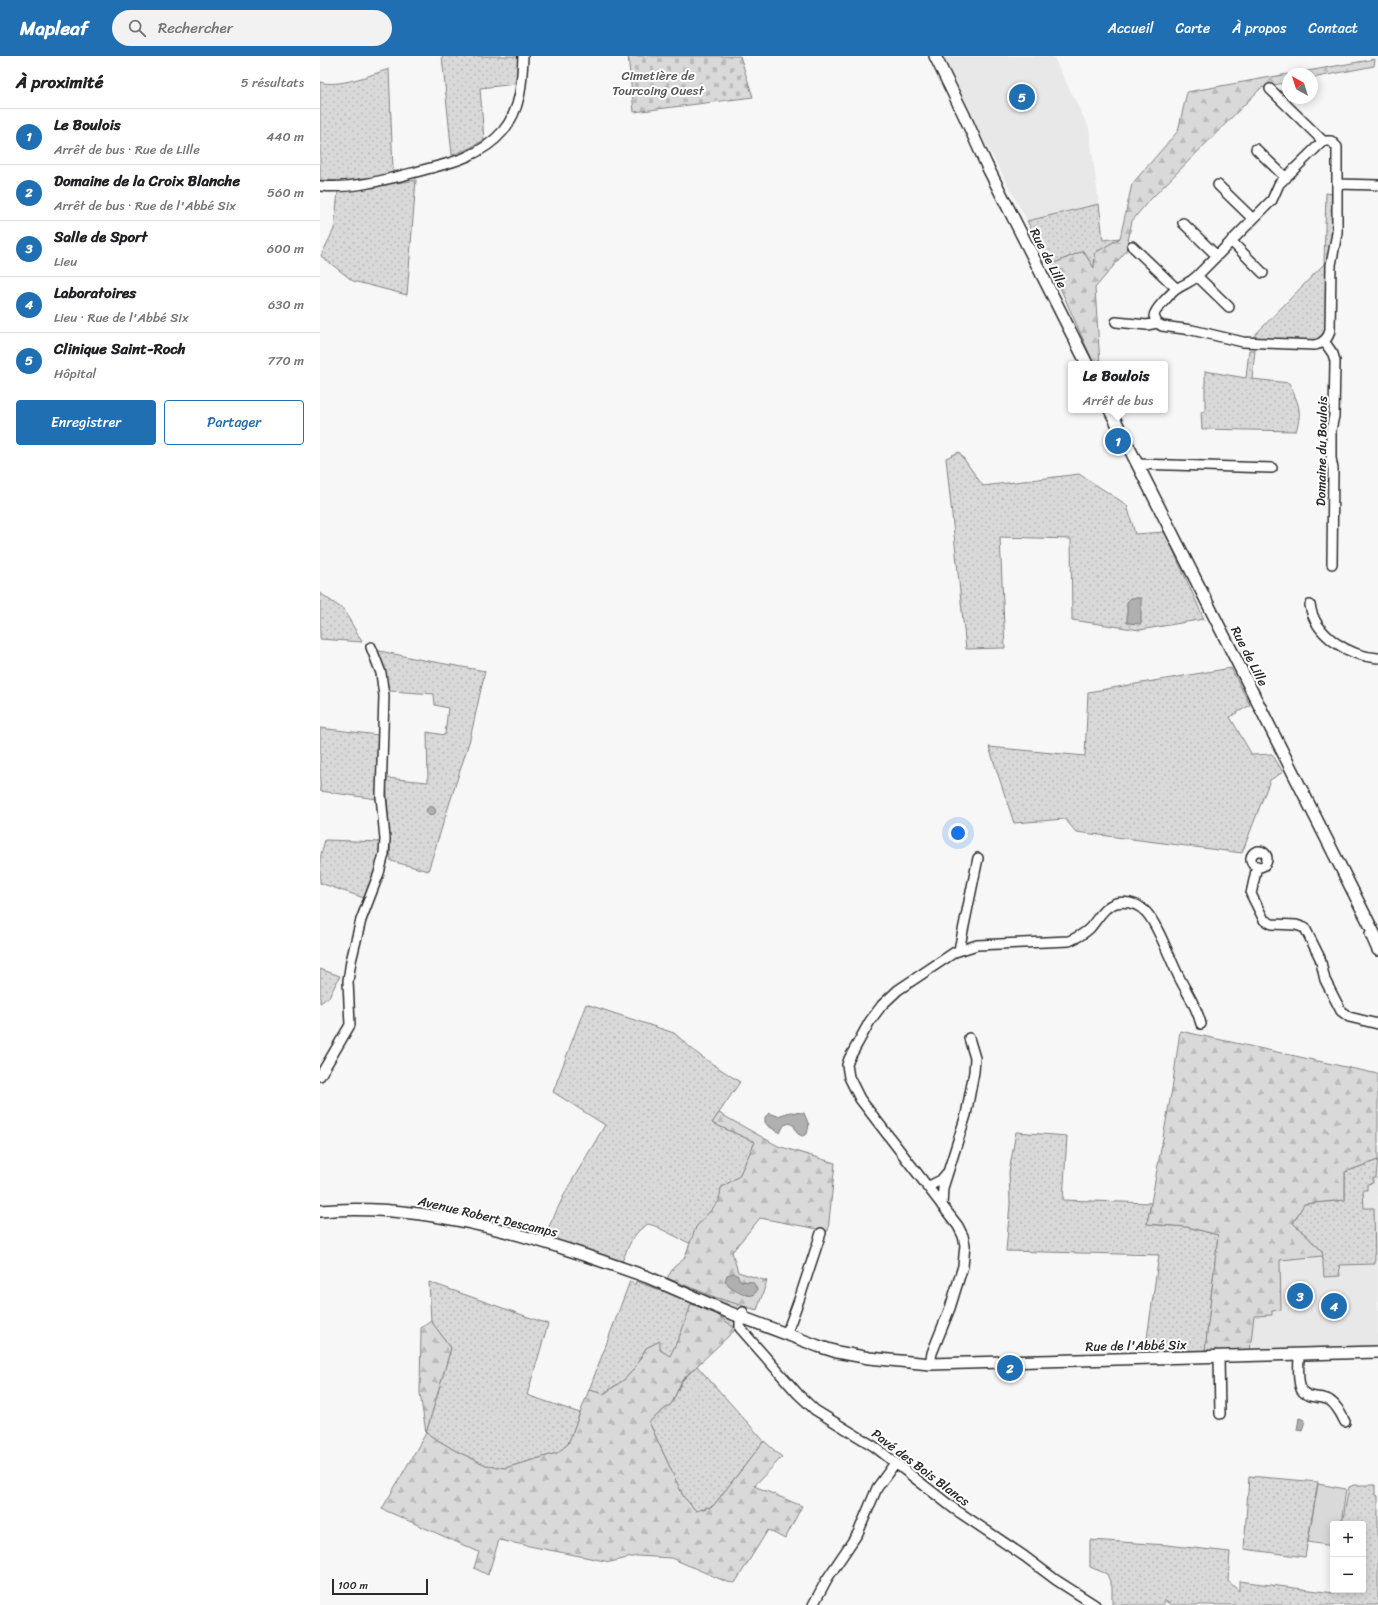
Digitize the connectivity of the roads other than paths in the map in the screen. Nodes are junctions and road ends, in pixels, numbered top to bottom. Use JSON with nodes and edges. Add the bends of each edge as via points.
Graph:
{"nodes":[{"id":1,"x":523,"y":56,"type":"edge"},
{"id":2,"x":929,"y":56,"type":"edge"},
{"id":3,"x":935,"y":56,"type":"edge"},
{"id":4,"x":1270,"y":89,"type":"dead end"},
{"id":5,"x":1323,"y":141,"type":"junction"},
{"id":6,"x":1256,"y":149,"type":"dead end"},
{"id":7,"x":986,"y":164,"type":"junction"},
{"id":8,"x":1286,"y":178,"type":"junction"},
{"id":9,"x":1337,"y":184,"type":"junction"},
{"id":10,"x":1378,"y":184,"type":"edge"},
{"id":11,"x":1218,"y":185,"type":"dead end"},
{"id":12,"x":320,"y":186,"type":"edge"},
{"id":13,"x":1253,"y":219,"type":"junction"},
{"id":14,"x":1183,"y":223,"type":"dead end"},
{"id":15,"x":1231,"y":241,"type":"junction"},
{"id":16,"x":1132,"y":246,"type":"dead end"},
{"id":17,"x":1217,"y":256,"type":"junction"},
{"id":18,"x":1263,"y":273,"type":"dead end"},
{"id":19,"x":1197,"y":276,"type":"junction"},
{"id":20,"x":1177,"y":289,"type":"junction"},
{"id":21,"x":1229,"y":307,"type":"dead end"},
{"id":22,"x":1116,"y":322,"type":"dead end"},
{"id":23,"x":1157,"y":323,"type":"junction"},
{"id":24,"x":1324,"y":341,"type":"junction"},
{"id":25,"x":1085,"y":361,"type":"edge"},
{"id":26,"x":1112,"y":413,"type":"edge"},
{"id":27,"x":1137,"y":464,"type":"junction"},
{"id":28,"x":1272,"y":468,"type":"dead end"},
{"id":29,"x":1332,"y":564,"type":"dead end"},
{"id":30,"x":1310,"y":605,"type":"dead end"},
{"id":31,"x":371,"y":647,"type":"dead end"},
{"id":32,"x":1378,"y":658,"type":"edge"},
{"id":33,"x":978,"y":858,"type":"dead end"},
{"id":34,"x":1257,"y":866,"type":"dead end"},
{"id":35,"x":1364,"y":915,"type":"junction"},
{"id":36,"x":1378,"y":941,"type":"edge"},
{"id":37,"x":959,"y":950,"type":"junction"},
{"id":38,"x":1378,"y":950,"type":"edge"},
{"id":39,"x":1375,"y":1023,"type":"edge"},
{"id":40,"x":1201,"y":1024,"type":"dead end"},
{"id":41,"x":969,"y":1038,"type":"dead end"},
{"id":42,"x":320,"y":1076,"type":"edge"},
{"id":43,"x":948,"y":1172,"type":"junction"},
{"id":44,"x":927,"y":1187,"type":"junction"},
{"id":45,"x":942,"y":1206,"type":"junction"},
{"id":46,"x":320,"y":1211,"type":"edge"},
{"id":47,"x":821,"y":1233,"type":"dead end"},
{"id":48,"x":742,"y":1315,"type":"junction"},
{"id":49,"x":787,"y":1332,"type":"junction"},
{"id":50,"x":808,"y":1340,"type":"joint"},
{"id":51,"x":1378,"y":1352,"type":"edge"},
{"id":52,"x":1299,"y":1355,"type":"junction"},
{"id":53,"x":1219,"y":1357,"type":"junction"},
{"id":54,"x":930,"y":1364,"type":"junction"},
{"id":55,"x":1220,"y":1414,"type":"dead end"},
{"id":56,"x":1345,"y":1422,"type":"dead end"},
{"id":57,"x":895,"y":1463,"type":"junction"},
{"id":58,"x":813,"y":1605,"type":"edge"},
{"id":59,"x":1095,"y":1605,"type":"edge"}],
"edges":[{"from":1,"to":12,"type":"street","via":[[520,95],[515,111],[506,127],[484,147],[449,163],[364,184]]},
{"from":2,"to":7,"type":"main road","name":"Rue de Lille"},
{"from":3,"to":7,"type":"main road","name":"Rue de Lille"},
{"from":4,"to":5,"type":"street"},
{"from":5,"to":8,"type":"street"},
{"from":5,"to":9,"type":"street","via":[[1331,140],[1337,147]]},
{"from":6,"to":8,"type":"street"},
{"from":7,"to":25,"type":"main road","name":"Rue de Lille"},
{"from":8,"to":13,"type":"street","via":[[1277,187],[1272,200]]},
{"from":9,"to":10,"type":"street"},
{"from":9,"to":24,"type":"street","via":[[1337,233],[1331,265],[1330,332]]},
{"from":11,"to":13,"type":"street"},
{"from":13,"to":15,"type":"street"},
{"from":14,"to":17,"type":"street"},
{"from":15,"to":17,"type":"street"},
{"from":15,"to":18,"type":"street"},
{"from":16,"to":20,"type":"street"},
{"from":17,"to":19,"type":"street"},
{"from":19,"to":20,"type":"street","via":[[1189,284]]},
{"from":19,"to":21,"type":"street"},
{"from":20,"to":23,"type":"street","via":[[1154,312]]},
{"from":22,"to":23,"type":"street","via":[[1147,325]]},
{"from":23,"to":24,"type":"street","via":[[1165,327],[1192,330],[1248,343],[1315,345]]},
{"from":24,"to":29,"type":"street","name":"Domaine du Boulois","via":[[1335,358],[1334,417],[1331,430]]},
{"from":26,"to":27,"type":"main road","name":"Rue de Lille"},
{"from":27,"to":28,"type":"street"},
{"from":27,"to":35,"type":"main road","name":"Rue de Lille"},
{"from":30,"to":32,"type":"street","via":[[1317,622],[1335,642],[1358,654]]},
{"from":31,"to":42,"type":"street","via":[[384,689],[381,796],[384,854],[361,920],[351,962],[348,981],[350,1025]]},
{"from":33,"to":37,"type":"street"},
{"from":34,"to":39,"type":"street","via":[[1251,894],[1264,920],[1272,924],[1305,928],[1320,958],[1326,983],[1341,1011],[1349,1017]]},
{"from":35,"to":36,"type":"main road","name":"Rue de Lille"},
{"from":35,"to":38,"type":"main road","name":"Rue de Lille"},
{"from":37,"to":40,"type":"street","via":[[977,945],[1069,941],[1086,932],[1112,905],[1125,902],[1135,904],[1152,919],[1179,977],[1196,1006]]},
{"from":37,"to":44,"type":"street","via":[[898,990],[882,1005],[868,1023],[848,1063],[850,1079],[860,1099]]},
{"from":41,"to":43,"type":"street","via":[[975,1058],[974,1072],[966,1115]]},
{"from":43,"to":44,"type":"street","via":[[941,1180]]},
{"from":43,"to":45,"type":"street"},
{"from":44,"to":45,"type":"street"},
{"from":45,"to":54,"type":"street","via":[[961,1232],[966,1250],[958,1282]]},
{"from":46,"to":48,"type":"main road","name":"Avenue Robert Descamps","via":[[385,1210],[420,1214],[544,1242],[644,1276]]},
{"from":47,"to":49,"type":"street"},
{"from":48,"to":49,"type":"main road","name":"Avenue Robert Descamps"},
{"from":48,"to":57,"type":"street","name":"Pavé des Bois Blancs","via":[[740,1328],[804,1400]]},
{"from":49,"to":50,"type":"main road","name":"Avenue Robert Descamps"},
{"from":50,"to":54,"type":"main road","name":"Rue de l'Abbé Six","via":[[894,1361]]},
{"from":51,"to":52,"type":"main road","name":"Rue de l'Abbé Six"},
{"from":52,"to":53,"type":"main road","name":"Rue de l'Abbé Six"},
{"from":52,"to":56,"type":"street","via":[[1299,1383],[1302,1390],[1310,1396],[1327,1399],[1333,1403]]},
{"from":53,"to":54,"type":"main road","name":"Rue de l'Abbé Six"},
{"from":53,"to":55,"type":"street"},
{"from":57,"to":58,"type":"street","via":[[871,1498],[858,1533],[826,1579]]},
{"from":57,"to":59,"type":"street","name":"Pavé des Bois Blancs","via":[[964,1516]]}]}
